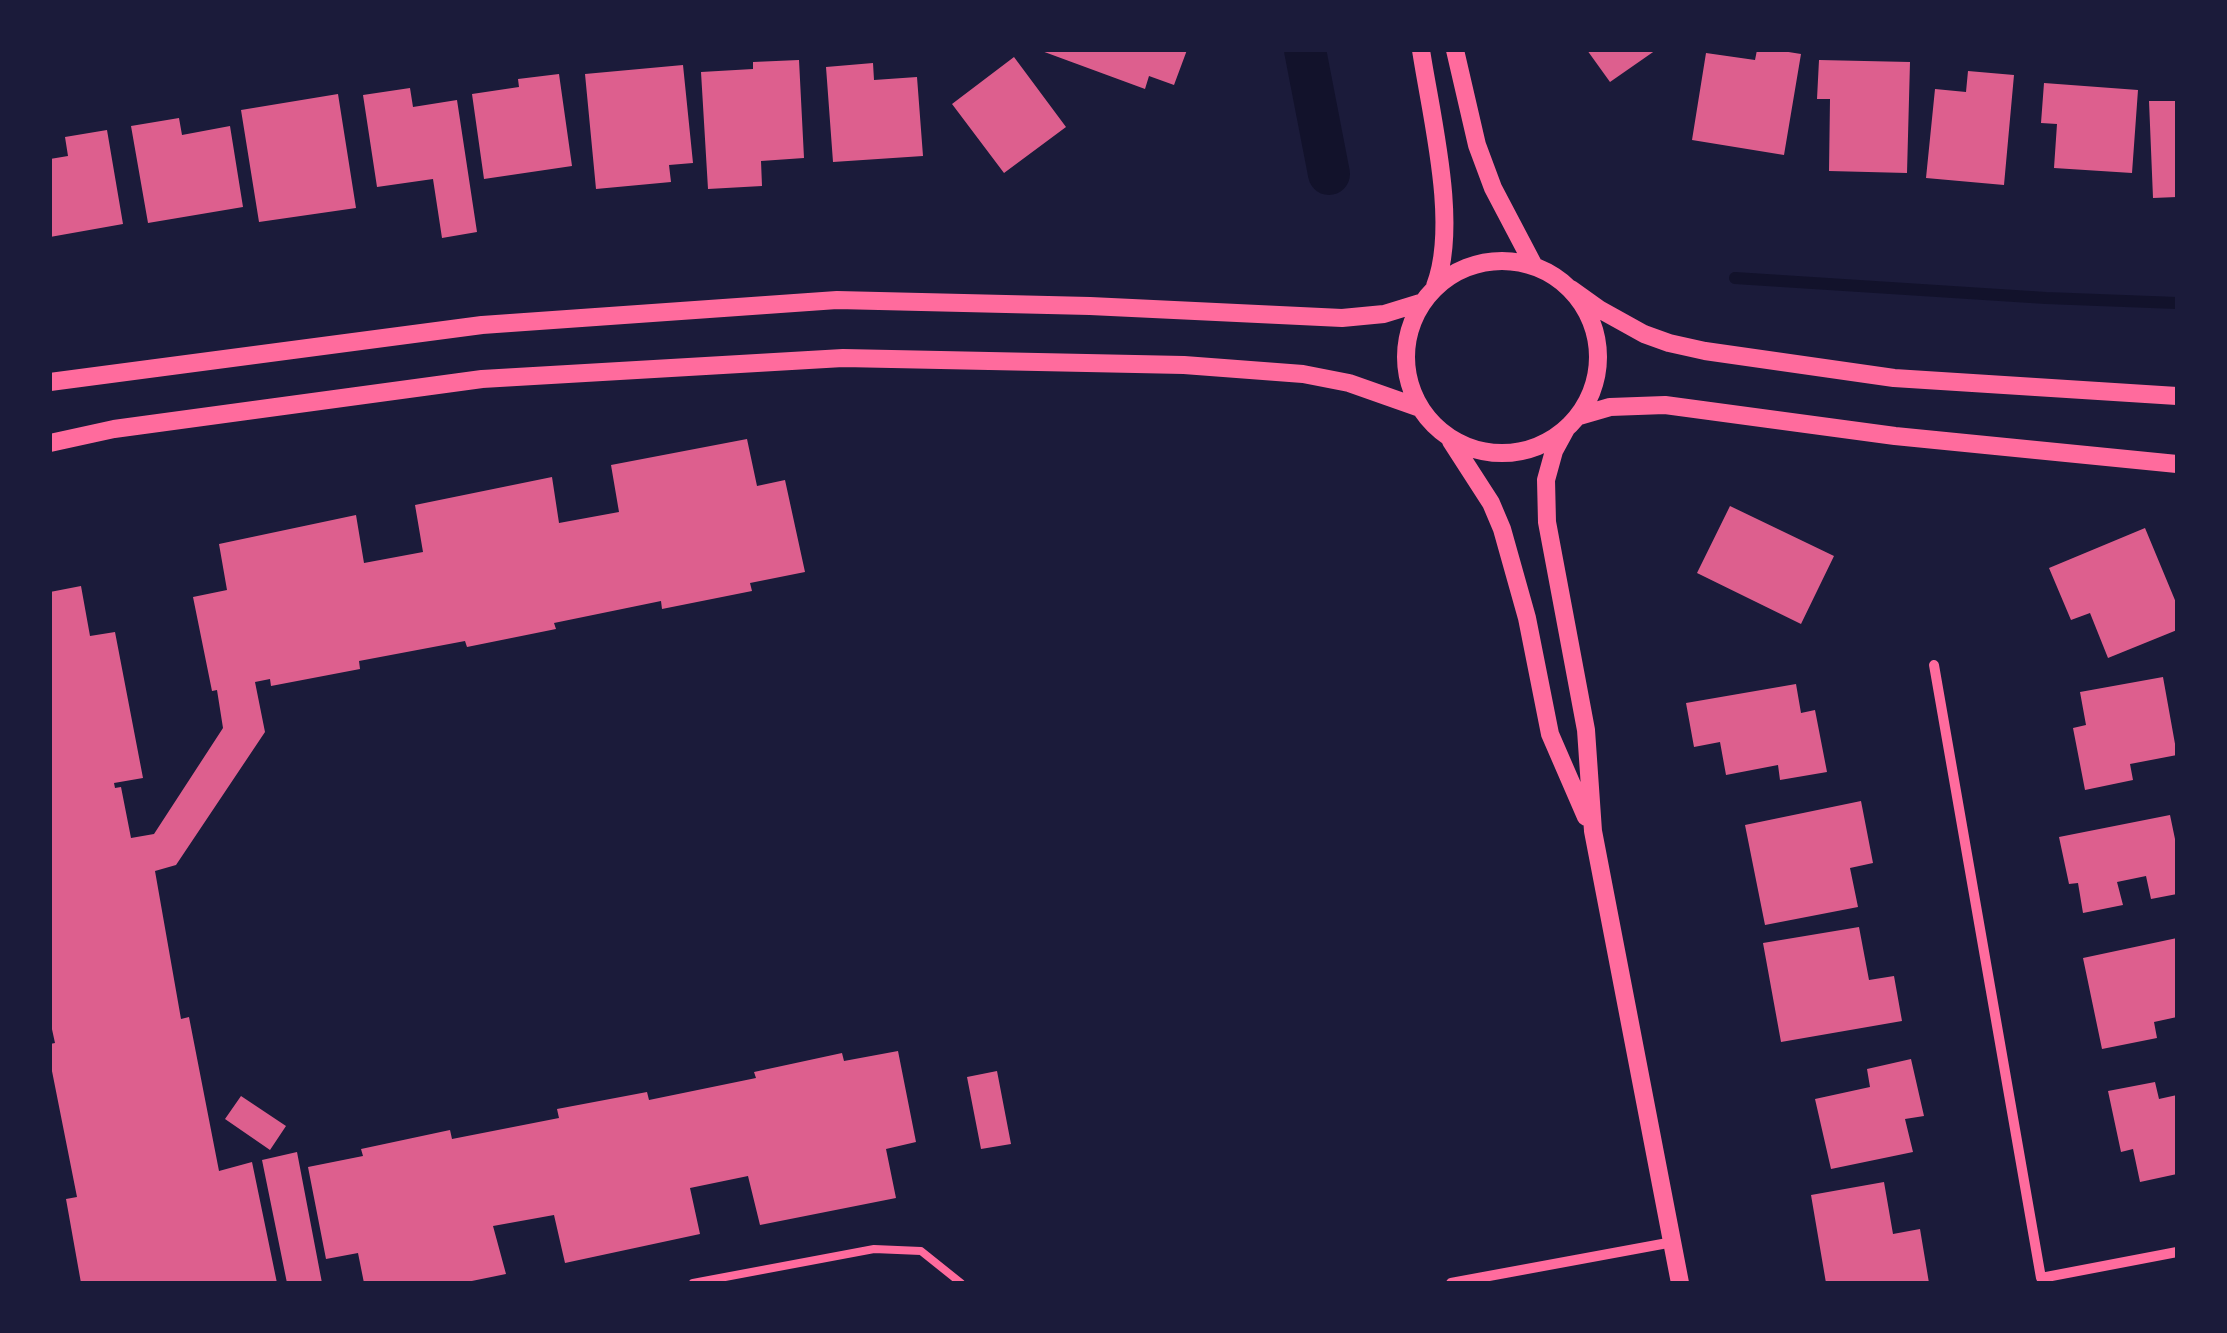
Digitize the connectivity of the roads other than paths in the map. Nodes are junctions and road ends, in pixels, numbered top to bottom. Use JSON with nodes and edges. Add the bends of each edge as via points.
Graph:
{"nodes":[{"id":1,"x":1420,"y":50,"type":"edge"},
{"id":2,"x":1455,"y":50,"type":"edge"},
{"id":3,"x":1534,"y":266,"type":"junction"},
{"id":4,"x":1571,"y":290,"type":"junction"},
{"id":5,"x":1429,"y":295,"type":"junction"},
{"id":6,"x":50,"y":382,"type":"edge"},
{"id":7,"x":2177,"y":396,"type":"edge"},
{"id":8,"x":1420,"y":408,"type":"junction"},
{"id":9,"x":1572,"y":423,"type":"junction"},
{"id":10,"x":1448,"y":437,"type":"junction"},
{"id":11,"x":50,"y":443,"type":"edge"},
{"id":12,"x":2177,"y":464,"type":"edge"},
{"id":13,"x":1934,"y":665,"type":"dead end"},
{"id":14,"x":1593,"y":831,"type":"junction"},
{"id":15,"x":1672,"y":1242,"type":"junction"},
{"id":16,"x":2177,"y":1252,"type":"edge"},
{"id":17,"x":693,"y":1283,"type":"edge"},
{"id":18,"x":961,"y":1283,"type":"edge"},
{"id":19,"x":1451,"y":1283,"type":"edge"},
{"id":20,"x":1680,"y":1283,"type":"edge"}],
"edges":[{"from":1,"to":5,"type":"street","via":[[1446,236]]},
{"from":2,"to":3,"type":"street","via":[[1477,146]]},
{"from":3,"to":4,"type":"street"},
{"from":3,"to":5,"type":"street","via":[[1486,262],[1462,269]]},
{"from":4,"to":7,"type":"street","via":[[1644,334],[1706,352],[1894,378]]},
{"from":4,"to":9,"type":"street","via":[[1588,311],[1598,347],[1595,383]]},
{"from":5,"to":6,"type":"street","via":[[1384,314],[1342,318],[837,300],[482,325]]},
{"from":5,"to":8,"type":"street","via":[[1410,328],[1405,359]]},
{"from":8,"to":10,"type":"street"},
{"from":8,"to":11,"type":"street","via":[[1303,374],[844,358],[482,379]]},
{"from":9,"to":10,"type":"street","via":[[1543,445],[1517,453],[1481,452]]},
{"from":9,"to":12,"type":"street","via":[[1610,406],[1665,405]]},
{"from":9,"to":14,"type":"street","via":[[1549,465],[1545,500],[1586,730]]},
{"from":10,"to":14,"type":"street","via":[[1502,528],[1550,734]]},
{"from":13,"to":16,"type":"street","via":[[2042,1278]]},
{"from":14,"to":15,"type":"street"},
{"from":15,"to":19,"type":"street"},
{"from":15,"to":20,"type":"street"},
{"from":17,"to":18,"type":"lane","via":[[874,1249],[921,1250]]}]}
